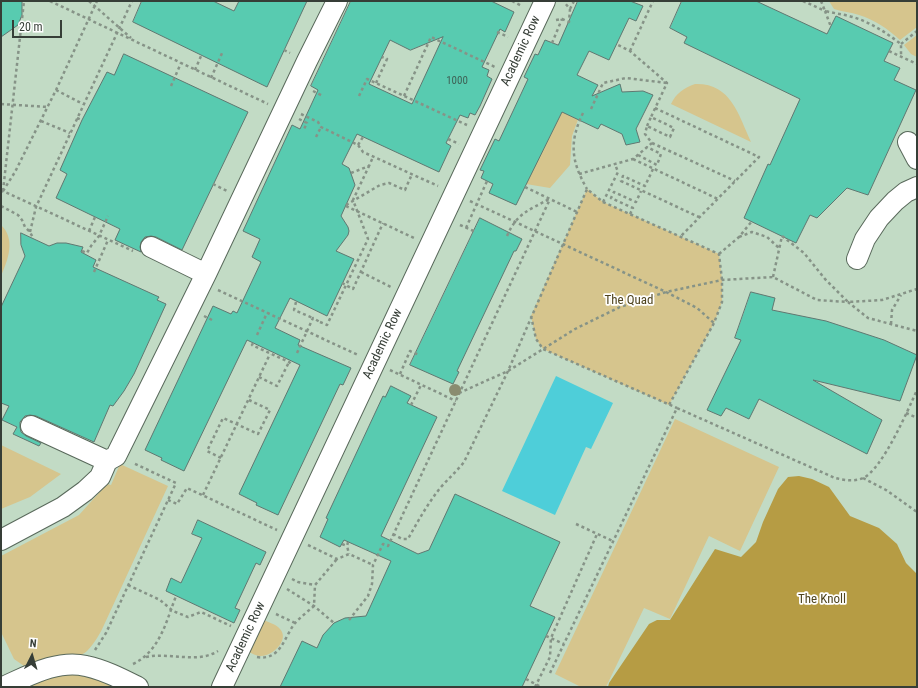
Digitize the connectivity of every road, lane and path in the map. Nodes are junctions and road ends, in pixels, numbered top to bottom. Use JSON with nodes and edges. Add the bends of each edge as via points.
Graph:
{"nodes":[{"id":1,"x":24,"y":1,"type":"edge"},
{"id":2,"x":50,"y":1,"type":"edge"},
{"id":3,"x":90,"y":1,"type":"edge"},
{"id":4,"x":97,"y":1,"type":"edge"},
{"id":5,"x":132,"y":1,"type":"edge"},
{"id":6,"x":337,"y":1,"type":"edge"},
{"id":7,"x":544,"y":1,"type":"edge"},
{"id":8,"x":562,"y":1,"type":"edge"},
{"id":9,"x":574,"y":1,"type":"edge"},
{"id":10,"x":653,"y":1,"type":"edge"},
{"id":11,"x":803,"y":1,"type":"edge"},
{"id":12,"x":821,"y":1,"type":"edge"},
{"id":13,"x":95,"y":6,"type":"junction"},
{"id":14,"x":570,"y":9,"type":"junction"},
{"id":15,"x":825,"y":11,"type":"junction"},
{"id":16,"x":89,"y":19,"type":"junction"},
{"id":17,"x":562,"y":19,"type":"dead end"},
{"id":18,"x":569,"y":22,"type":"dead end"},
{"id":19,"x":120,"y":27,"type":"junction"},
{"id":20,"x":831,"y":27,"type":"dead end"},
{"id":21,"x":917,"y":31,"type":"edge"},
{"id":22,"x":117,"y":32,"type":"junction"},
{"id":23,"x":134,"y":41,"type":"junction"},
{"id":24,"x":552,"y":43,"type":"dead end"},
{"id":25,"x":616,"y":44,"type":"dead end"},
{"id":26,"x":901,"y":44,"type":"junction"},
{"id":27,"x":223,"y":51,"type":"dead end"},
{"id":28,"x":630,"y":51,"type":"junction"},
{"id":29,"x":889,"y":51,"type":"dead end"},
{"id":30,"x":201,"y":56,"type":"dead end"},
{"id":31,"x":901,"y":56,"type":"junction"},
{"id":32,"x":382,"y":57,"type":"dead end"},
{"id":33,"x":181,"y":63,"type":"junction"},
{"id":34,"x":917,"y":64,"type":"edge"},
{"id":35,"x":491,"y":65,"type":"dead end"},
{"id":36,"x":195,"y":70,"type":"junction"},
{"id":37,"x":211,"y":78,"type":"junction"},
{"id":38,"x":376,"y":83,"type":"junction"},
{"id":39,"x":667,"y":83,"type":"junction"},
{"id":40,"x":171,"y":86,"type":"dead end"},
{"id":41,"x":56,"y":90,"type":"junction"},
{"id":42,"x":359,"y":96,"type":"dead end"},
{"id":43,"x":404,"y":96,"type":"junction"},
{"id":44,"x":256,"y":99,"type":"dead end"},
{"id":45,"x":1,"y":104,"type":"edge"},
{"id":46,"x":13,"y":104,"type":"junction"},
{"id":47,"x":83,"y":104,"type":"junction"},
{"id":48,"x":48,"y":107,"type":"junction"},
{"id":49,"x":655,"y":108,"type":"junction"},
{"id":50,"x":591,"y":109,"type":"dead end"},
{"id":51,"x":583,"y":113,"type":"dead end"},
{"id":52,"x":304,"y":116,"type":"dead end"},
{"id":53,"x":651,"y":117,"type":"junction"},
{"id":54,"x":77,"y":118,"type":"junction"},
{"id":55,"x":82,"y":120,"type":"dead end"},
{"id":56,"x":41,"y":121,"type":"junction"},
{"id":57,"x":464,"y":124,"type":"dead end"},
{"id":58,"x":647,"y":126,"type":"junction"},
{"id":59,"x":321,"y":127,"type":"junction"},
{"id":60,"x":70,"y":133,"type":"junction"},
{"id":61,"x":316,"y":136,"type":"dead end"},
{"id":62,"x":363,"y":137,"type":"dead end"},
{"id":63,"x":652,"y":143,"type":"junction"},
{"id":64,"x":358,"y":145,"type":"junction"},
{"id":65,"x":647,"y":147,"type":"junction"},
{"id":66,"x":638,"y":155,"type":"junction"},
{"id":67,"x":373,"y":157,"type":"junction"},
{"id":68,"x":633,"y":159,"type":"junction"},
{"id":69,"x":615,"y":164,"type":"junction"},
{"id":70,"x":369,"y":166,"type":"junction"},
{"id":71,"x":653,"y":169,"type":"junction"},
{"id":72,"x":351,"y":173,"type":"dead end"},
{"id":73,"x":412,"y":174,"type":"junction"},
{"id":74,"x":579,"y":174,"type":"junction"},
{"id":75,"x":424,"y":180,"type":"dead end"},
{"id":76,"x":487,"y":181,"type":"dead end"},
{"id":77,"x":735,"y":181,"type":"junction"},
{"id":78,"x":525,"y":187,"type":"dead end"},
{"id":79,"x":917,"y":188,"type":"edge"},
{"id":80,"x":587,"y":189,"type":"junction"},
{"id":81,"x":641,"y":191,"type":"junction"},
{"id":82,"x":2,"y":192,"type":"edge"},
{"id":83,"x":550,"y":199,"type":"junction"},
{"id":84,"x":718,"y":199,"type":"junction"},
{"id":85,"x":603,"y":202,"type":"junction"},
{"id":86,"x":1,"y":206,"type":"edge"},
{"id":87,"x":36,"y":207,"type":"junction"},
{"id":88,"x":487,"y":209,"type":"dead end"},
{"id":89,"x":577,"y":212,"type":"junction"},
{"id":90,"x":630,"y":214,"type":"junction"},
{"id":91,"x":108,"y":216,"type":"dead end"},
{"id":92,"x":95,"y":217,"type":"dead end"},
{"id":93,"x":699,"y":217,"type":"junction"},
{"id":94,"x":752,"y":221,"type":"dead end"},
{"id":95,"x":514,"y":222,"type":"junction"},
{"id":96,"x":383,"y":223,"type":"junction"},
{"id":97,"x":466,"y":228,"type":"dead end"},
{"id":98,"x":89,"y":231,"type":"junction"},
{"id":99,"x":535,"y":231,"type":"junction"},
{"id":100,"x":30,"y":232,"type":"junction"},
{"id":101,"x":99,"y":236,"type":"junction"},
{"id":102,"x":507,"y":236,"type":"dead end"},
{"id":103,"x":680,"y":237,"type":"junction"},
{"id":104,"x":739,"y":237,"type":"junction"},
{"id":105,"x":33,"y":238,"type":"dead end"},
{"id":106,"x":108,"y":240,"type":"junction"},
{"id":107,"x":563,"y":243,"type":"junction"},
{"id":108,"x":430,"y":245,"type":"junction"},
{"id":109,"x":779,"y":248,"type":"junction"},
{"id":110,"x":144,"y":250,"type":"joint"},
{"id":111,"x":82,"y":251,"type":"dead end"},
{"id":112,"x":718,"y":254,"type":"junction"},
{"id":113,"x":857,"y":259,"type":"dead end"},
{"id":114,"x":94,"y":272,"type":"dead end"},
{"id":115,"x":361,"y":272,"type":"junction"},
{"id":116,"x":206,"y":274,"type":"junction"},
{"id":117,"x":772,"y":277,"type":"junction"},
{"id":118,"x":722,"y":280,"type":"junction"},
{"id":119,"x":342,"y":283,"type":"dead end"},
{"id":120,"x":917,"y":289,"type":"edge"},
{"id":121,"x":666,"y":292,"type":"junction"},
{"id":122,"x":902,"y":294,"type":"junction"},
{"id":123,"x":407,"y":295,"type":"junction"},
{"id":124,"x":234,"y":298,"type":"dead end"},
{"id":125,"x":296,"y":302,"type":"dead end"},
{"id":126,"x":848,"y":302,"type":"junction"},
{"id":127,"x":267,"y":313,"type":"junction"},
{"id":128,"x":531,"y":316,"type":"junction"},
{"id":129,"x":313,"y":318,"type":"junction"},
{"id":130,"x":714,"y":323,"type":"junction"},
{"id":131,"x":891,"y":324,"type":"junction"},
{"id":132,"x":917,"y":331,"type":"edge"},
{"id":133,"x":307,"y":332,"type":"junction"},
{"id":134,"x":257,"y":335,"type":"dead end"},
{"id":135,"x":253,"y":343,"type":"dead end"},
{"id":136,"x":543,"y":349,"type":"junction"},
{"id":137,"x":296,"y":353,"type":"dead end"},
{"id":138,"x":270,"y":354,"type":"junction"},
{"id":139,"x":419,"y":355,"type":"dead end"},
{"id":140,"x":366,"y":359,"type":"junction"},
{"id":141,"x":288,"y":362,"type":"junction"},
{"id":142,"x":292,"y":362,"type":"dead end"},
{"id":143,"x":508,"y":371,"type":"junction"},
{"id":144,"x":400,"y":374,"type":"junction"},
{"id":145,"x":259,"y":377,"type":"junction"},
{"id":146,"x":421,"y":385,"type":"junction"},
{"id":147,"x":917,"y":390,"type":"edge"},
{"id":148,"x":459,"y":393,"type":"junction"},
{"id":149,"x":249,"y":400,"type":"junction"},
{"id":150,"x":409,"y":400,"type":"dead end"},
{"id":151,"x":413,"y":401,"type":"junction"},
{"id":152,"x":456,"y":401,"type":"junction"},
{"id":153,"x":411,"y":405,"type":"dead end"},
{"id":154,"x":669,"y":405,"type":"junction"},
{"id":155,"x":677,"y":408,"type":"junction"},
{"id":156,"x":906,"y":413,"type":"junction"},
{"id":157,"x":917,"y":418,"type":"edge"},
{"id":158,"x":237,"y":424,"type":"junction"},
{"id":159,"x":32,"y":426,"type":"dead end"},
{"id":160,"x":221,"y":458,"type":"junction"},
{"id":161,"x":112,"y":459,"type":"junction"},
{"id":162,"x":150,"y":470,"type":"dead end"},
{"id":163,"x":863,"y":478,"type":"junction"},
{"id":164,"x":203,"y":495,"type":"junction"},
{"id":165,"x":168,"y":500,"type":"junction"},
{"id":166,"x":917,"y":512,"type":"edge"},
{"id":167,"x":576,"y":524,"type":"dead end"},
{"id":168,"x":393,"y":534,"type":"junction"},
{"id":169,"x":597,"y":534,"type":"junction"},
{"id":170,"x":293,"y":537,"type":"junction"},
{"id":171,"x":1,"y":540,"type":"edge"},
{"id":172,"x":613,"y":541,"type":"junction"},
{"id":173,"x":348,"y":542,"type":"dead end"},
{"id":174,"x":342,"y":544,"type":"dead end"},
{"id":175,"x":347,"y":546,"type":"junction"},
{"id":176,"x":349,"y":554,"type":"junction"},
{"id":177,"x":337,"y":559,"type":"junction"},
{"id":178,"x":373,"y":565,"type":"junction"},
{"id":179,"x":278,"y":579,"type":"junction"},
{"id":180,"x":128,"y":585,"type":"junction"},
{"id":181,"x":315,"y":585,"type":"junction"},
{"id":182,"x":176,"y":596,"type":"dead end"},
{"id":183,"x":314,"y":606,"type":"junction"},
{"id":184,"x":171,"y":611,"type":"junction"},
{"id":185,"x":349,"y":620,"type":"dead end"},
{"id":186,"x":334,"y":623,"type":"dead end"},
{"id":187,"x":248,"y":634,"type":"junction"},
{"id":188,"x":546,"y":636,"type":"dead end"},
{"id":189,"x":551,"y":638,"type":"junction"},
{"id":190,"x":564,"y":644,"type":"junction"},
{"id":191,"x":239,"y":651,"type":"junction"},
{"id":192,"x":146,"y":657,"type":"junction"},
{"id":193,"x":86,"y":665,"type":"junction"},
{"id":194,"x":129,"y":666,"type":"dead end"},
{"id":195,"x":550,"y":673,"type":"dead end"},
{"id":196,"x":526,"y":680,"type":"dead end"},
{"id":197,"x":536,"y":686,"type":"edge"},
{"id":198,"x":3,"y":687,"type":"edge"},
{"id":199,"x":138,"y":687,"type":"edge"},
{"id":200,"x":222,"y":687,"type":"edge"},
{"id":201,"x":541,"y":687,"type":"edge"}],
"edges":[{"from":1,"to":46,"type":"path"},
{"from":2,"to":16,"type":"path"},
{"from":3,"to":13,"type":"path"},
{"from":4,"to":13,"type":"path"},
{"from":5,"to":19,"type":"path"},
{"from":6,"to":116,"type":"street"},
{"from":7,"to":108,"type":"street","name":"Academic Row"},
{"from":8,"to":14,"type":"path"},
{"from":9,"to":14,"type":"path"},
{"from":10,"to":28,"type":"path"},
{"from":11,"to":15,"type":"path"},
{"from":12,"to":15,"type":"path"},
{"from":13,"to":16,"type":"path"},
{"from":13,"to":19,"type":"path"},
{"from":14,"to":18,"type":"path"},
{"from":15,"to":20,"type":"path"},
{"from":15,"to":26,"type":"path","via":[[863,21],[884,31]]},
{"from":16,"to":22,"type":"path"},
{"from":16,"to":41,"type":"path"},
{"from":17,"to":24,"type":"path"},
{"from":19,"to":22,"type":"path"},
{"from":19,"to":23,"type":"path"},
{"from":21,"to":26,"type":"path"},
{"from":22,"to":23,"type":"path"},
{"from":22,"to":47,"type":"path"},
{"from":23,"to":33,"type":"path"},
{"from":25,"to":28,"type":"path"},
{"from":26,"to":31,"type":"path"},
{"from":27,"to":37,"type":"path"},
{"from":28,"to":39,"type":"path"},
{"from":29,"to":31,"type":"path"},
{"from":30,"to":36,"type":"path"},
{"from":31,"to":34,"type":"path"},
{"from":32,"to":38,"type":"path","via":[[387,59]]},
{"from":33,"to":36,"type":"path"},
{"from":33,"to":40,"type":"path"},
{"from":35,"to":43,"type":"path","via":[[431,37]]},
{"from":36,"to":37,"type":"path"},
{"from":37,"to":44,"type":"path"},
{"from":38,"to":42,"type":"path","via":[[367,78]]},
{"from":38,"to":43,"type":"path"},
{"from":39,"to":49,"type":"path"},
{"from":39,"to":50,"type":"path","via":[[626,78],[603,83]]},
{"from":41,"to":47,"type":"path"},
{"from":41,"to":48,"type":"path"},
{"from":43,"to":57,"type":"path"},
{"from":45,"to":46,"type":"path"},
{"from":46,"to":48,"type":"path"},
{"from":46,"to":82,"type":"path"},
{"from":47,"to":54,"type":"path"},
{"from":48,"to":56,"type":"path"},
{"from":49,"to":53,"type":"path"},
{"from":49,"to":77,"type":"path","via":[[759,157]]},
{"from":51,"to":74,"type":"path","via":[[573,138]]},
{"from":52,"to":59,"type":"path","via":[[318,122]]},
{"from":53,"to":58,"type":"path"},
{"from":53,"to":58,"type":"path","via":[[674,128],[670,137]]},
{"from":54,"to":55,"type":"path"},
{"from":54,"to":60,"type":"path"},
{"from":56,"to":60,"type":"path"},
{"from":56,"to":82,"type":"path"},
{"from":58,"to":63,"type":"path","via":[[645,134]]},
{"from":59,"to":61,"type":"path"},
{"from":59,"to":64,"type":"path"},
{"from":60,"to":87,"type":"path"},
{"from":62,"to":64,"type":"path"},
{"from":63,"to":65,"type":"path"},
{"from":63,"to":77,"type":"path"},
{"from":64,"to":67,"type":"path","via":[[363,152]]},
{"from":65,"to":66,"type":"path"},
{"from":65,"to":66,"type":"path","via":[[661,154],[657,165]]},
{"from":66,"to":68,"type":"path"},
{"from":67,"to":70,"type":"path"},
{"from":67,"to":73,"type":"path"},
{"from":68,"to":69,"type":"path"},
{"from":68,"to":71,"type":"path"},
{"from":69,"to":74,"type":"path"},
{"from":69,"to":85,"type":"path","via":[[618,172]]},
{"from":70,"to":72,"type":"path"},
{"from":70,"to":129,"type":"path","bridge":true,"via":[[353,200],[368,239],[327,325]]},
{"from":71,"to":81,"type":"path","via":[[645,186],[623,176],[621,181]]},
{"from":71,"to":84,"type":"path"},
{"from":73,"to":75,"type":"path"},
{"from":73,"to":96,"type":"path","via":[[405,190],[389,182],[346,206]]},
{"from":74,"to":80,"type":"path"},
{"from":76,"to":97,"type":"path"},
{"from":77,"to":84,"type":"path"},
{"from":78,"to":83,"type":"path"},
{"from":79,"to":113,"type":"street","via":[[906,192],[879,218],[865,238]]},
{"from":80,"to":85,"type":"path"},
{"from":80,"to":89,"type":"path"},
{"from":81,"to":90,"type":"path","via":[[636,202],[614,192],[611,198],[633,208]]},
{"from":81,"to":93,"type":"path"},
{"from":82,"to":87,"type":"path"},
{"from":83,"to":89,"type":"path"},
{"from":83,"to":95,"type":"path","via":[[520,215]]},
{"from":83,"to":99,"type":"path"},
{"from":84,"to":93,"type":"path"},
{"from":85,"to":90,"type":"path"},
{"from":86,"to":100,"type":"path","via":[[18,215],[24,228]]},
{"from":87,"to":98,"type":"path"},
{"from":87,"to":100,"type":"path"},
{"from":88,"to":95,"type":"path"},
{"from":89,"to":107,"type":"path"},
{"from":90,"to":103,"type":"path"},
{"from":91,"to":101,"type":"path"},
{"from":92,"to":98,"type":"path"},
{"from":93,"to":103,"type":"path"},
{"from":94,"to":104,"type":"path"},
{"from":95,"to":99,"type":"path"},
{"from":95,"to":102,"type":"path"},
{"from":96,"to":108,"type":"path"},
{"from":96,"to":115,"type":"path"},
{"from":98,"to":101,"type":"path"},
{"from":99,"to":107,"type":"path"},
{"from":99,"to":148,"type":"path"},
{"from":100,"to":105,"type":"path"},
{"from":101,"to":106,"type":"path"},
{"from":101,"to":111,"type":"path","via":[[87,253]]},
{"from":103,"to":112,"type":"path"},
{"from":104,"to":109,"type":"path","via":[[752,232],[767,237]]},
{"from":104,"to":112,"type":"path"},
{"from":106,"to":110,"type":"path"},
{"from":106,"to":114,"type":"path"},
{"from":107,"to":121,"type":"path"},
{"from":107,"to":128,"type":"path"},
{"from":108,"to":123,"type":"street","name":"Academic Row"},
{"from":109,"to":117,"type":"path"},
{"from":109,"to":126,"type":"path","via":[[782,236],[804,253]]},
{"from":110,"to":116,"type":"street"},
{"from":112,"to":118,"type":"path"},
{"from":115,"to":119,"type":"path","via":[[353,289]]},
{"from":115,"to":123,"type":"path"},
{"from":116,"to":161,"type":"street"},
{"from":117,"to":118,"type":"path"},
{"from":117,"to":126,"type":"path","via":[[817,300]]},
{"from":118,"to":121,"type":"path"},
{"from":118,"to":130,"type":"path","via":[[722,302]]},
{"from":120,"to":122,"type":"path"},
{"from":121,"to":130,"type":"path","via":[[696,308]]},
{"from":121,"to":136,"type":"path","via":[[620,307],[575,329]]},
{"from":122,"to":126,"type":"path","via":[[882,300]]},
{"from":122,"to":131,"type":"path","via":[[892,310]]},
{"from":123,"to":140,"type":"street","name":"Academic Row"},
{"from":124,"to":127,"type":"path"},
{"from":125,"to":129,"type":"path","via":[[294,310]]},
{"from":126,"to":131,"type":"path","via":[[868,318]]},
{"from":127,"to":133,"type":"path"},
{"from":127,"to":134,"type":"path"},
{"from":128,"to":136,"type":"path","via":[[536,339]]},
{"from":128,"to":143,"type":"path"},
{"from":129,"to":133,"type":"path"},
{"from":130,"to":154,"type":"path"},
{"from":131,"to":132,"type":"path"},
{"from":133,"to":137,"type":"path"},
{"from":133,"to":140,"type":"path"},
{"from":135,"to":138,"type":"path","via":[[252,345]]},
{"from":136,"to":143,"type":"path"},
{"from":136,"to":154,"type":"path"},
{"from":138,"to":141,"type":"path"},
{"from":138,"to":145,"type":"path"},
{"from":139,"to":144,"type":"path","via":[[410,352]]},
{"from":140,"to":144,"type":"path"},
{"from":140,"to":170,"type":"street","name":"Academic Row"},
{"from":141,"to":142,"type":"path"},
{"from":141,"to":145,"type":"path","via":[[278,386]]},
{"from":143,"to":148,"type":"path"},
{"from":143,"to":168,"type":"path","via":[[464,462],[423,511],[408,540]]},
{"from":144,"to":146,"type":"path"},
{"from":145,"to":149,"type":"path"},
{"from":146,"to":151,"type":"path"},
{"from":146,"to":152,"type":"path"},
{"from":147,"to":156,"type":"path"},
{"from":148,"to":152,"type":"path"},
{"from":149,"to":158,"type":"path"},
{"from":149,"to":158,"type":"path","via":[[270,410],[258,434]]},
{"from":150,"to":151,"type":"path"},
{"from":151,"to":153,"type":"path"},
{"from":152,"to":168,"type":"path"},
{"from":154,"to":155,"type":"path"},
{"from":155,"to":163,"type":"path","via":[[835,478],[850,481]]},
{"from":155,"to":172,"type":"path"},
{"from":156,"to":157,"type":"path"},
{"from":156,"to":163,"type":"path","via":[[877,466]]},
{"from":158,"to":160,"type":"path"},
{"from":158,"to":160,"type":"path","via":[[223,418],[219,424],[207,451]]},
{"from":159,"to":161,"type":"street"},
{"from":160,"to":164,"type":"path"},
{"from":161,"to":171,"type":"street","via":[[85,491],[63,507]]},
{"from":162,"to":165,"type":"path","via":[[176,483]]},
{"from":163,"to":166,"type":"path","via":[[886,490]]},
{"from":164,"to":165,"type":"path","via":[[186,488],[177,504]]},
{"from":164,"to":170,"type":"path"},
{"from":165,"to":180,"type":"path"},
{"from":167,"to":169,"type":"path"},
{"from":168,"to":178,"type":"path","via":[[388,546],[383,544]]},
{"from":169,"to":172,"type":"path"},
{"from":169,"to":189,"type":"path"},
{"from":170,"to":177,"type":"path"},
{"from":170,"to":179,"type":"street","name":"Academic Row"},
{"from":172,"to":190,"type":"path"},
{"from":173,"to":175,"type":"path"},
{"from":174,"to":175,"type":"path"},
{"from":175,"to":176,"type":"path"},
{"from":176,"to":177,"type":"path"},
{"from":176,"to":178,"type":"path"},
{"from":177,"to":181,"type":"path"},
{"from":178,"to":185,"type":"path","via":[[372,584],[368,596]]},
{"from":179,"to":181,"type":"path","via":[[288,577]]},
{"from":179,"to":183,"type":"path","via":[[283,587]]},
{"from":179,"to":187,"type":"street","name":"Academic Row"},
{"from":180,"to":184,"type":"path","via":[[160,600]]},
{"from":180,"to":193,"type":"path","via":[[106,634]]},
{"from":181,"to":183,"type":"path"},
{"from":182,"to":184,"type":"path"},
{"from":183,"to":186,"type":"path"},
{"from":183,"to":191,"type":"path","via":[[295,623],[283,645],[273,654],[263,658]]},
{"from":184,"to":187,"type":"path","via":[[188,617],[201,612]]},
{"from":184,"to":192,"type":"path","via":[[158,642]]},
{"from":187,"to":191,"type":"street","name":"Academic Row"},
{"from":188,"to":189,"type":"path"},
{"from":189,"to":190,"type":"path"},
{"from":189,"to":197,"type":"path","via":[[550,656]]},
{"from":190,"to":195,"type":"path"},
{"from":191,"to":192,"type":"path","via":[[228,648],[207,657],[197,658],[157,655]]},
{"from":191,"to":200,"type":"street","name":"Academic Row"},
{"from":192,"to":194,"type":"path"},
{"from":193,"to":198,"type":"street","via":[[58,666],[34,673]]},
{"from":193,"to":199,"type":"street"},
{"from":196,"to":197,"type":"path"},
{"from":197,"to":201,"type":"path"}]}
